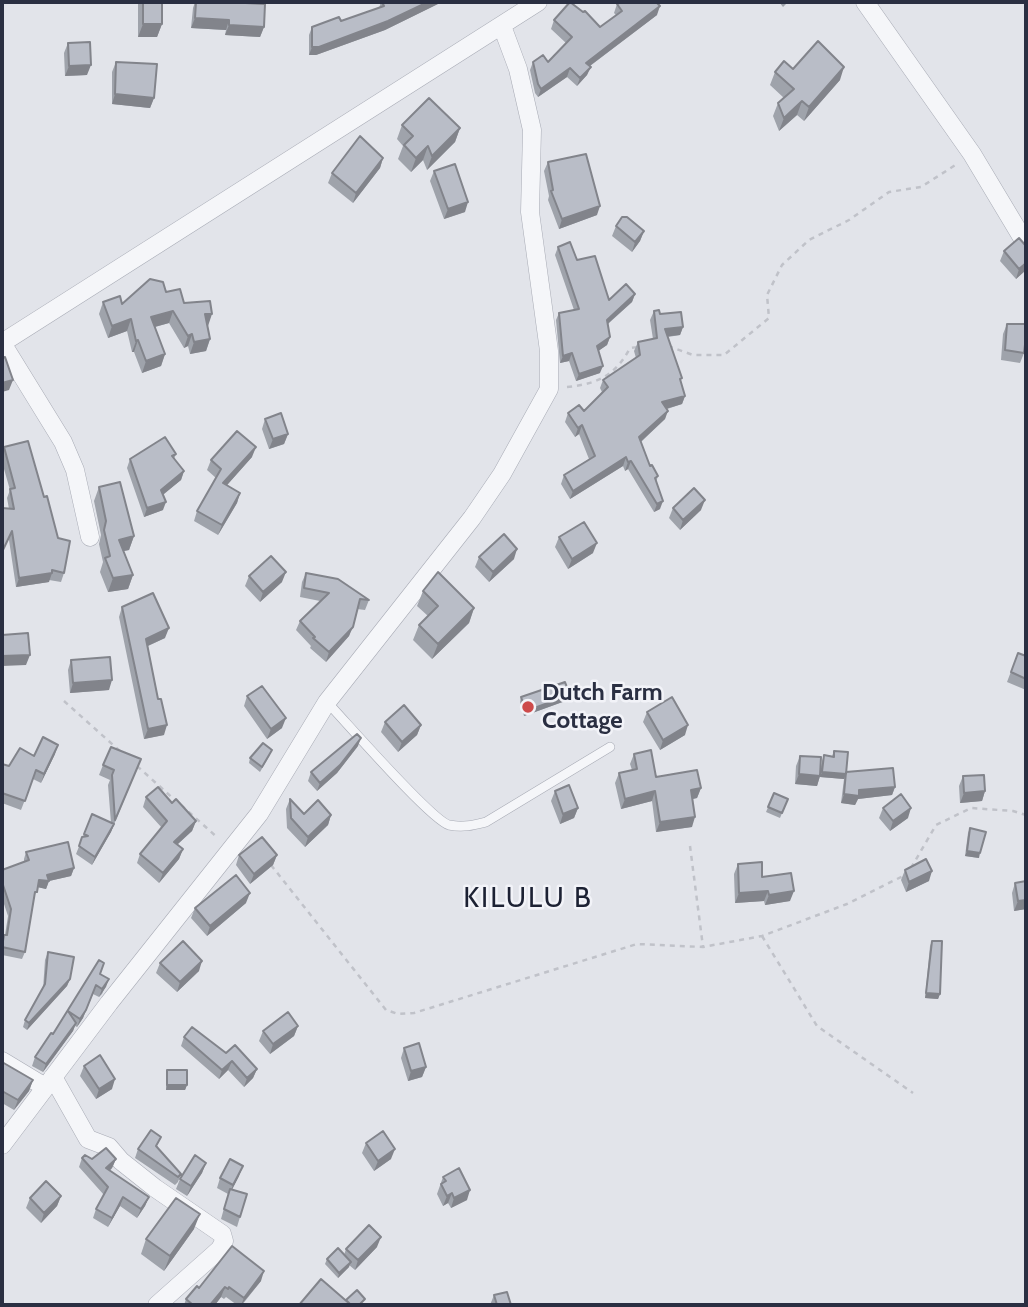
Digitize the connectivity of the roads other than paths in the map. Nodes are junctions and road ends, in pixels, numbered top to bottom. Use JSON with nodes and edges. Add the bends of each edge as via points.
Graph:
{"nodes":[{"id":1,"x":538,"y":2,"type":"edge"},
{"id":2,"x":865,"y":2,"type":"edge"},
{"id":3,"x":502,"y":26,"type":"junction"},
{"id":4,"x":1026,"y":244,"type":"edge"},
{"id":5,"x":2,"y":343,"type":"edge"},
{"id":6,"x":90,"y":537,"type":"dead end"},
{"id":7,"x":327,"y":702,"type":"junction"},
{"id":8,"x":610,"y":747,"type":"dead end"},
{"id":9,"x":2,"y":1061,"type":"edge"},
{"id":10,"x":49,"y":1082,"type":"junction"},
{"id":11,"x":2,"y":1146,"type":"edge"},
{"id":12,"x":157,"y":1305,"type":"edge"}],
"edges":[{"from":1,"to":3,"type":"street"},
{"from":2,"to":4,"type":"street","via":[[972,154]]},
{"from":3,"to":5,"type":"street"},
{"from":3,"to":7,"type":"street","via":[[532,130],[530,212],[549,351],[549,389],[472,518]]},
{"from":5,"to":6,"type":"street","via":[[63,442],[75,470]]},
{"from":7,"to":8,"type":"lane","via":[[447,824],[468,827],[486,822]]},
{"from":7,"to":10,"type":"street","via":[[259,814]]},
{"from":9,"to":10,"type":"street"},
{"from":10,"to":11,"type":"street"},
{"from":10,"to":12,"type":"street","via":[[88,1139],[109,1147],[155,1188],[222,1234],[225,1241],[220,1249]]}]}
